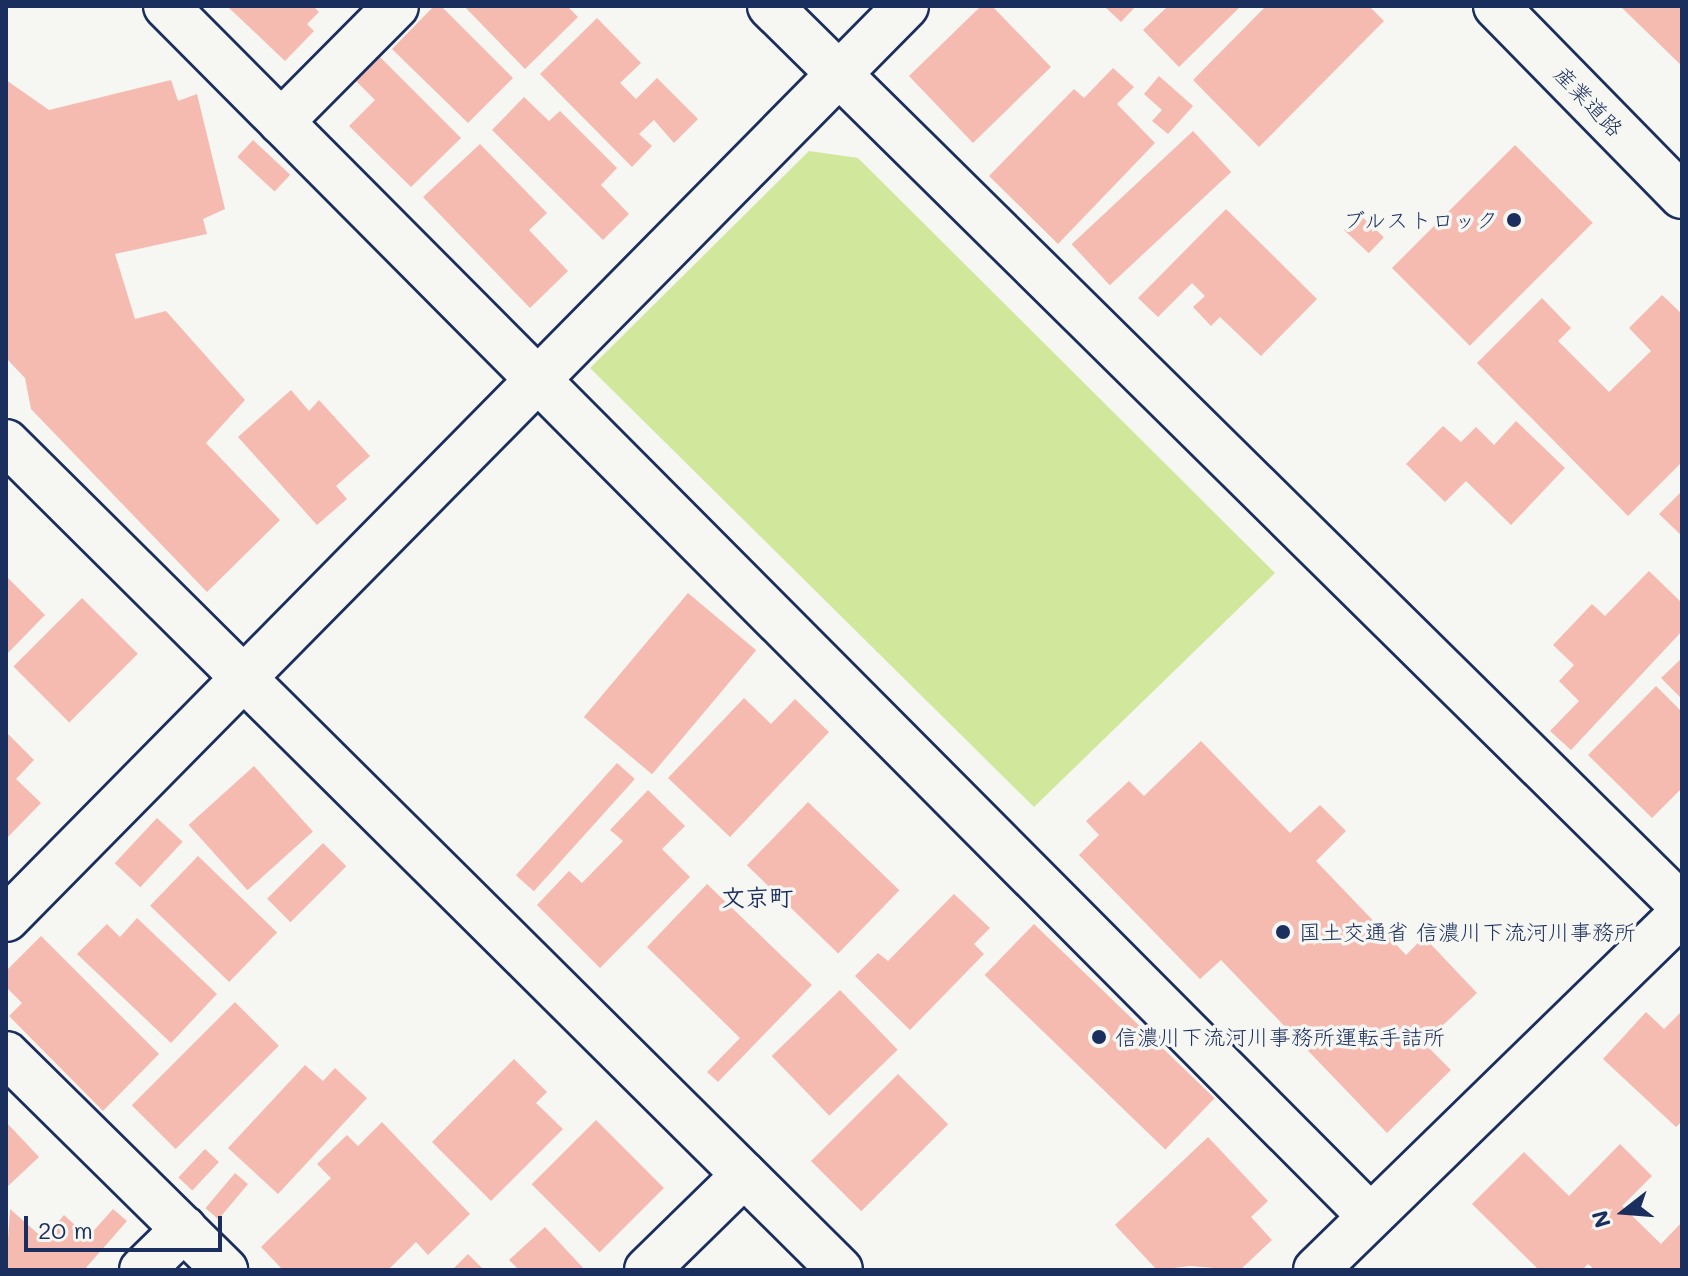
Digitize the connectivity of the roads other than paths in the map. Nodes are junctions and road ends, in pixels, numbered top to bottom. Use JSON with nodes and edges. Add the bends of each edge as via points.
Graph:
{"nodes":[{"id":1,"x":166,"y":6,"type":"edge"},
{"id":2,"x":396,"y":6,"type":"edge"},
{"id":3,"x":770,"y":6,"type":"edge"},
{"id":4,"x":906,"y":6,"type":"edge"},
{"id":5,"x":1496,"y":6,"type":"edge"},
{"id":6,"x":839,"y":74,"type":"junction"},
{"id":7,"x":281,"y":122,"type":"junction"},
{"id":8,"x":1682,"y":196,"type":"edge"},
{"id":9,"x":536,"y":379,"type":"junction"},
{"id":10,"x":8,"y":448,"type":"edge"},
{"id":11,"x":242,"y":677,"type":"junction"},
{"id":12,"x":1682,"y":906,"type":"edge"},
{"id":13,"x":1682,"y":913,"type":"edge"},
{"id":14,"x":6,"y":919,"type":"edge"},
{"id":15,"x":6,"y":1054,"type":"edge"},
{"id":16,"x":744,"y":1175,"type":"junction"},
{"id":17,"x":1370,"y":1216,"type":"junction"},
{"id":18,"x":184,"y":1229,"type":"junction"},
{"id":19,"x":142,"y":1270,"type":"edge"},
{"id":20,"x":225,"y":1270,"type":"edge"},
{"id":21,"x":647,"y":1270,"type":"edge"},
{"id":22,"x":840,"y":1270,"type":"edge"},
{"id":23,"x":1316,"y":1270,"type":"edge"}],
"edges":[{"from":1,"to":7,"type":"street"},
{"from":2,"to":7,"type":"street"},
{"from":3,"to":6,"type":"street"},
{"from":4,"to":6,"type":"street"},
{"from":5,"to":8,"type":"street","name":"産業道路"},
{"from":6,"to":9,"type":"street"},
{"from":6,"to":12,"type":"street"},
{"from":7,"to":9,"type":"street"},
{"from":9,"to":11,"type":"street"},
{"from":9,"to":17,"type":"street"},
{"from":10,"to":11,"type":"street"},
{"from":11,"to":14,"type":"street"},
{"from":11,"to":16,"type":"street"},
{"from":13,"to":17,"type":"street"},
{"from":15,"to":18,"type":"street"},
{"from":16,"to":21,"type":"street"},
{"from":16,"to":22,"type":"street"},
{"from":17,"to":23,"type":"street"},
{"from":18,"to":19,"type":"street"},
{"from":18,"to":20,"type":"street"}]}
